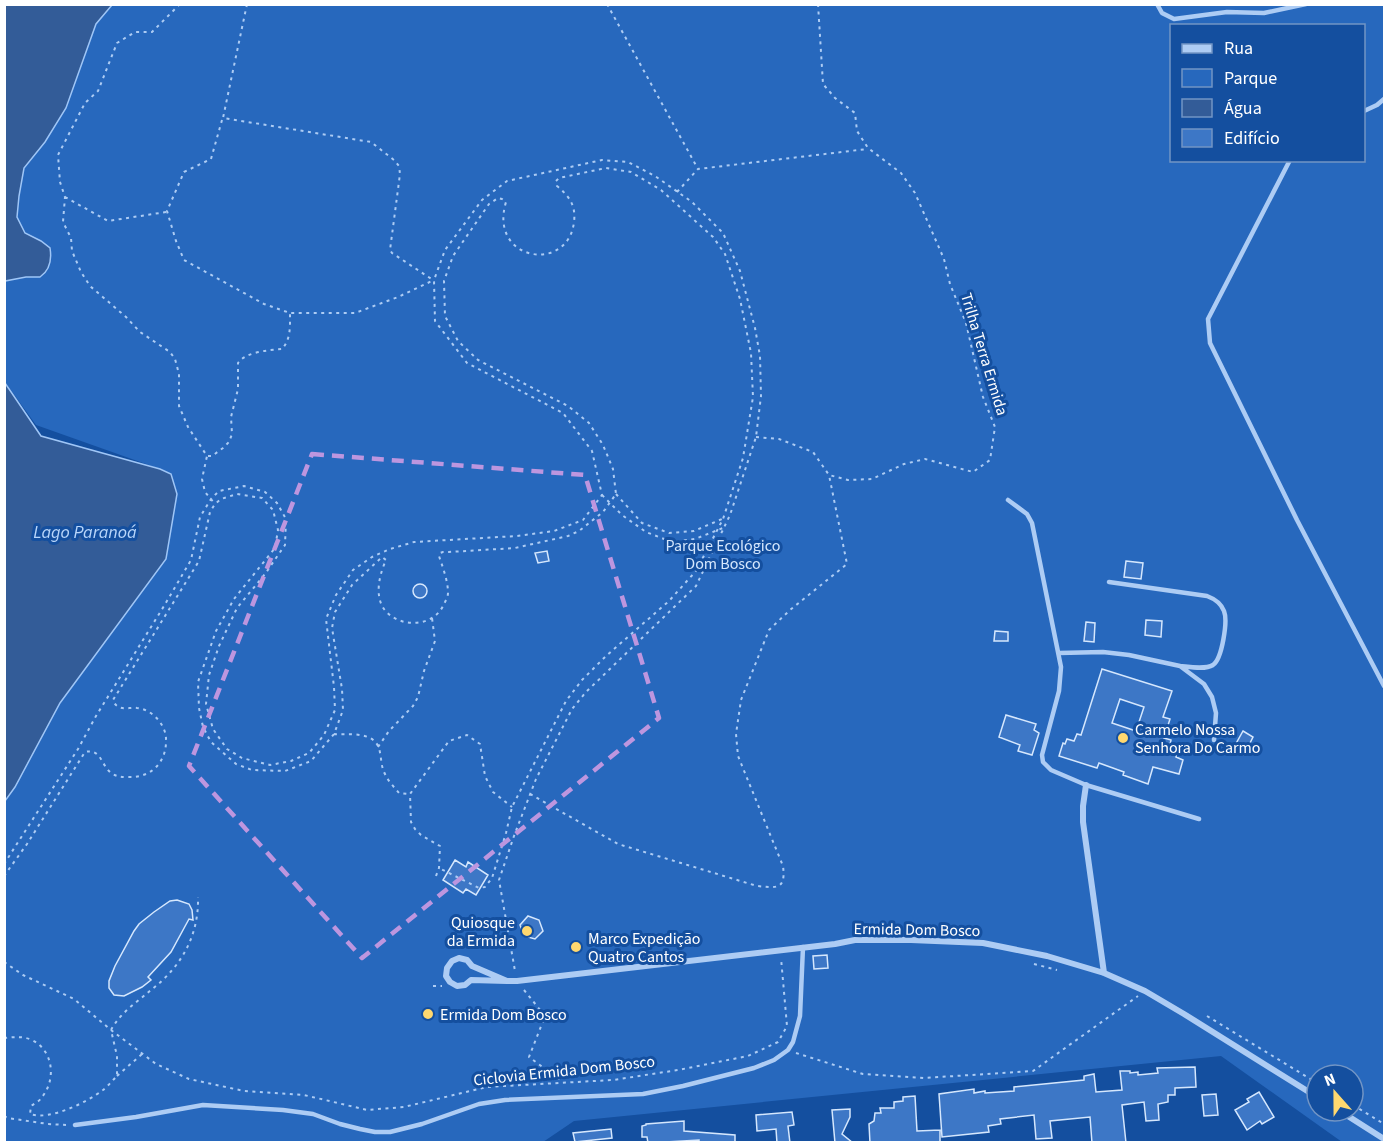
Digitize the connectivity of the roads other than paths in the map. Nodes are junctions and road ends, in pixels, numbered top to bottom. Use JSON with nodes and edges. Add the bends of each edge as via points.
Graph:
{"nodes":[{"id":1,"x":1157,"y":4,"type":"edge"},
{"id":2,"x":1306,"y":4,"type":"edge"},
{"id":3,"x":1384,"y":99,"type":"edge"},
{"id":4,"x":1365,"y":111,"type":"edge"},
{"id":5,"x":1289,"y":162,"type":"edge"},
{"id":6,"x":1008,"y":500,"type":"dead end"},
{"id":7,"x":1109,"y":582,"type":"dead end"},
{"id":8,"x":1059,"y":652,"type":"junction"},
{"id":9,"x":1180,"y":666,"type":"junction"},
{"id":10,"x":1384,"y":686,"type":"edge"},
{"id":11,"x":1214,"y":740,"type":"dead end"},
{"id":12,"x":1086,"y":785,"type":"junction"},
{"id":13,"x":1199,"y":819,"type":"dead end"},
{"id":14,"x":803,"y":947,"type":"junction"},
{"id":15,"x":472,"y":966,"type":"junction"},
{"id":16,"x":1104,"y":973,"type":"junction"},
{"id":17,"x":471,"y":980,"type":"junction"},
{"id":18,"x":507,"y":981,"type":"junction"},
{"id":19,"x":1305,"y":1090,"type":"edge"},
{"id":20,"x":1359,"y":1123,"type":"edge"},
{"id":21,"x":75,"y":1125,"type":"road end"},
{"id":22,"x":1384,"y":1139,"type":"edge"}],
"edges":[{"from":1,"to":2,"type":"lane","via":[[1162,13],[1174,19],[1227,12],[1264,13]]},
{"from":3,"to":4,"type":"lane"},
{"from":5,"to":10,"type":"lane","via":[[1208,319],[1210,343]]},
{"from":6,"to":8,"type":"lane","via":[[1030,518]]},
{"from":7,"to":9,"type":"lane","via":[[1208,596],[1221,604],[1226,620],[1216,662],[1207,667]]},
{"from":8,"to":9,"type":"lane","via":[[1129,655]]},
{"from":8,"to":12,"type":"lane","via":[[1059,691],[1043,762],[1051,770]]},
{"from":9,"to":11,"type":"lane","via":[[1204,684],[1212,697],[1216,713]]},
{"from":12,"to":13,"type":"lane"},
{"from":12,"to":16,"type":"street","via":[[1083,822]]},
{"from":14,"to":16,"type":"street","name":"Ermida Dom Bosco","via":[[855,940],[983,943]]},
{"from":14,"to":18,"type":"street","name":"Ermida Dom Bosco"},
{"from":14,"to":21,"type":"lane","via":[[800,1016],[788,1050],[754,1068],[683,1086],[643,1094],[505,1100],[390,1131],[360,1129],[313,1114],[203,1105]]},
{"from":15,"to":17,"type":"street"},
{"from":15,"to":17,"type":"street","via":[[459,958],[452,961],[446,976],[457,986]]},
{"from":15,"to":18,"type":"street"},
{"from":16,"to":19,"type":"street","name":"Ermida Dom Bosco","via":[[1145,991]]},
{"from":17,"to":18,"type":"street","name":"Ermida Dom Bosco"},
{"from":20,"to":22,"type":"street"}]}
